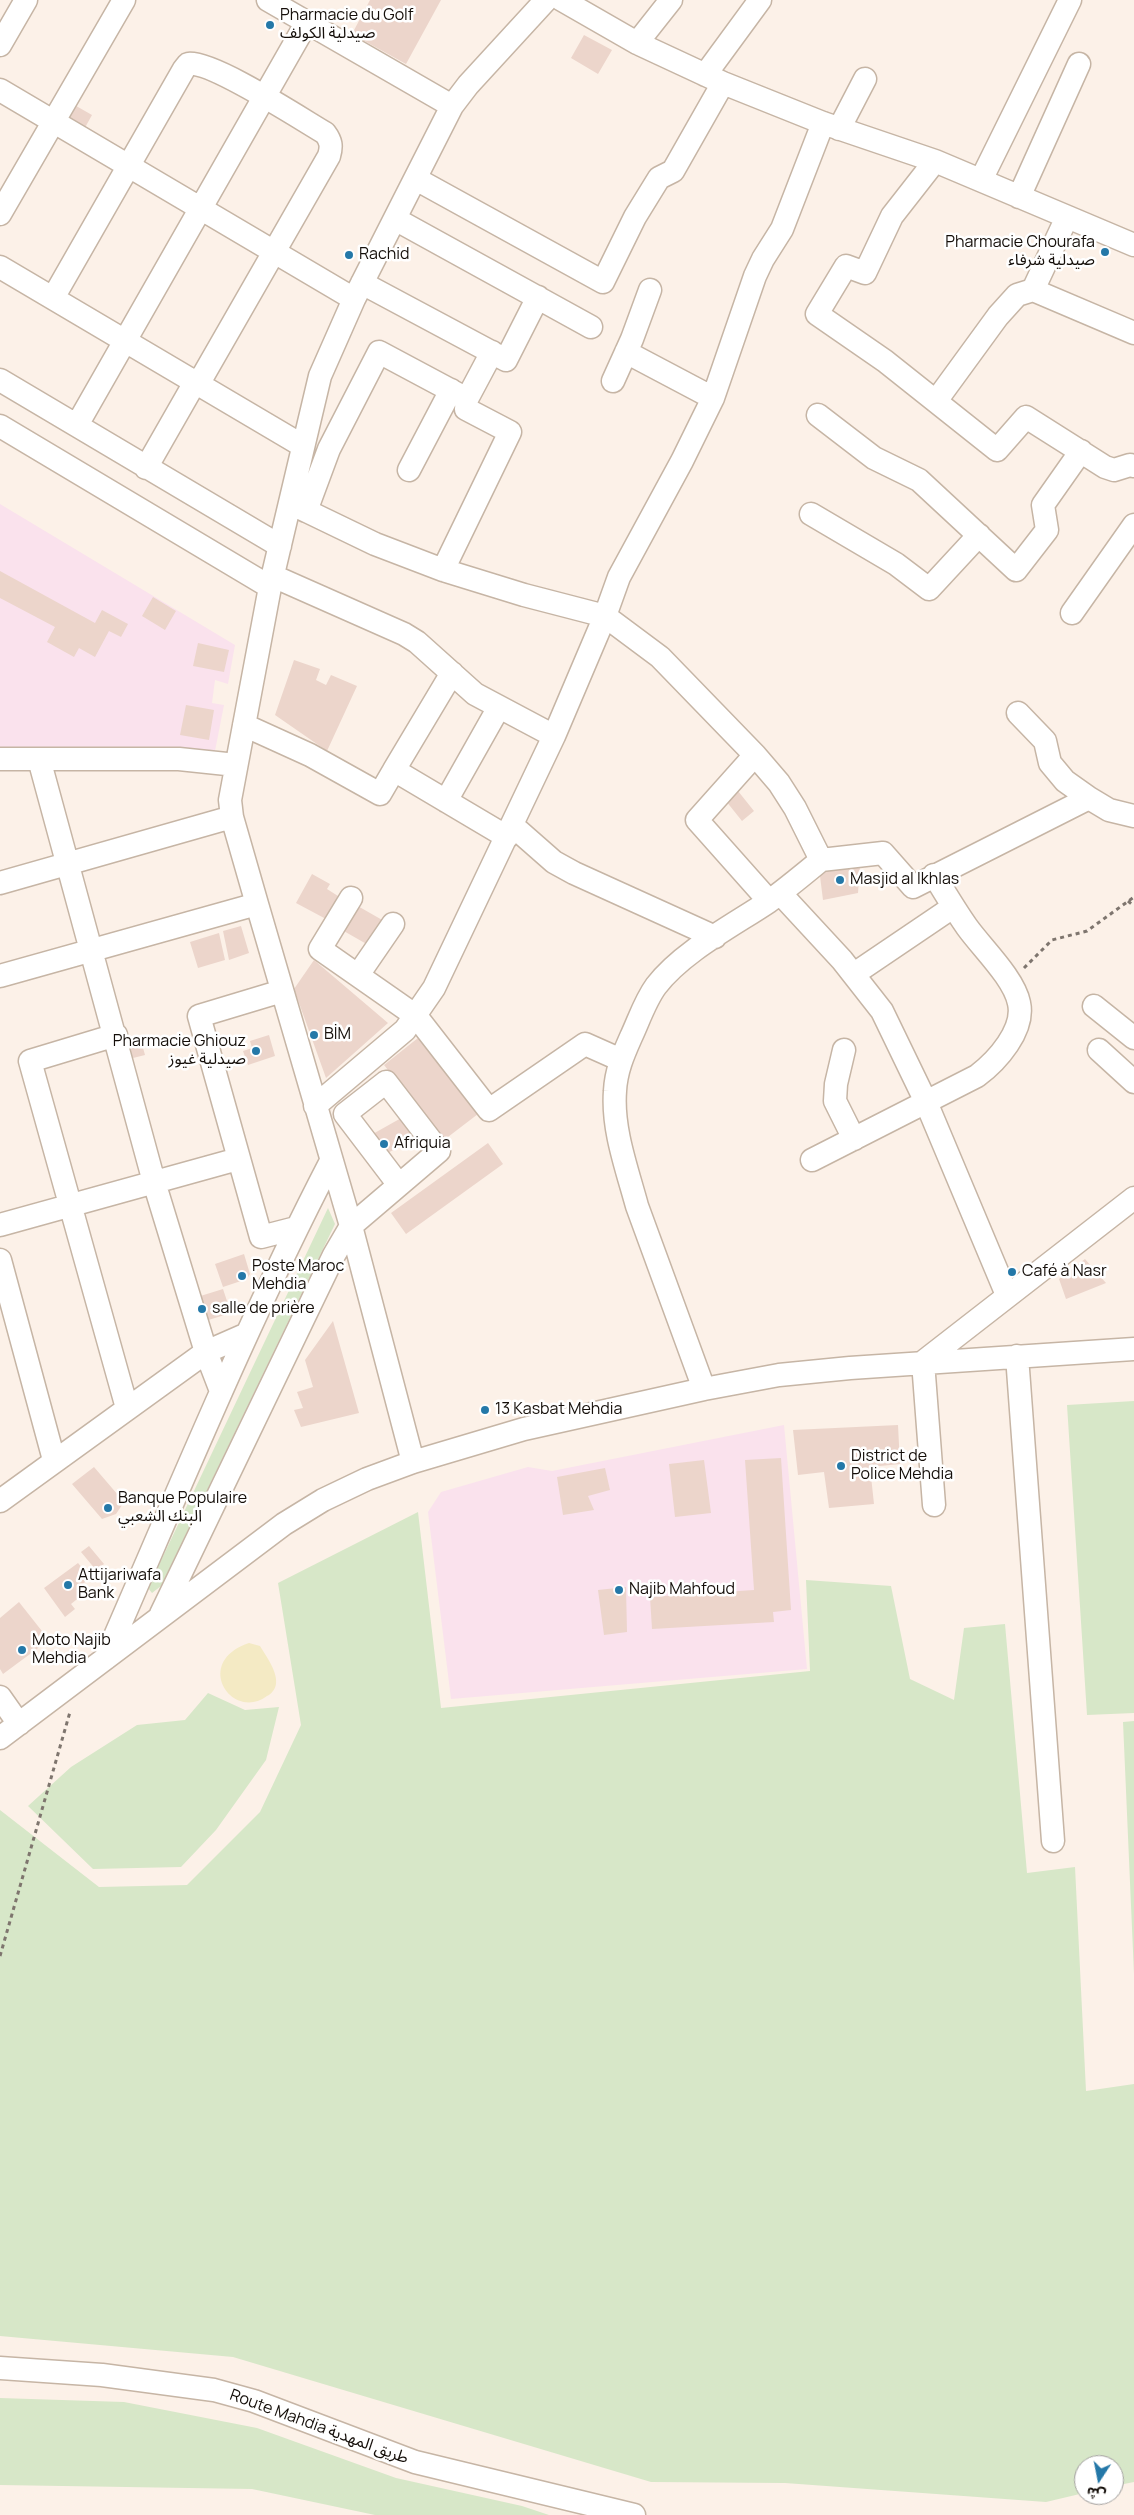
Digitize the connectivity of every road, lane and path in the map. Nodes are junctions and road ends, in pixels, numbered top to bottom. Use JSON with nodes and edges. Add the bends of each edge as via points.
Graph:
{"nodes":[{"id":1,"x":26,"y":0,"type":"edge"},
{"id":2,"x":268,"y":0,"type":"edge"},
{"id":3,"x":562,"y":0,"type":"edge"},
{"id":4,"x":671,"y":0,"type":"edge"},
{"id":5,"x":760,"y":0,"type":"edge"},
{"id":6,"x":1070,"y":0,"type":"edge"},
{"id":7,"x":539,"y":2,"type":"edge"},
{"id":8,"x":115,"y":3,"type":"edge"},
{"id":9,"x":307,"y":22,"type":"junction"},
{"id":10,"x":637,"y":42,"type":"junction"},
{"id":11,"x":0,"y":45,"type":"edge"},
{"id":12,"x":1079,"y":64,"type":"dead end"},
{"id":13,"x":714,"y":79,"type":"junction"},
{"id":14,"x":865,"y":79,"type":"dead end"},
{"id":15,"x":0,"y":90,"type":"edge"},
{"id":16,"x":265,"y":96,"type":"junction"},
{"id":17,"x":452,"y":106,"type":"junction"},
{"id":18,"x":53,"y":121,"type":"junction"},
{"id":19,"x":831,"y":126,"type":"junction"},
{"id":20,"x":935,"y":162,"type":"junction"},
{"id":21,"x":130,"y":166,"type":"junction"},
{"id":22,"x":416,"y":179,"type":"junction"},
{"id":23,"x":981,"y":180,"type":"junction"},
{"id":24,"x":1019,"y":197,"type":"junction"},
{"id":25,"x":200,"y":207,"type":"junction"},
{"id":26,"x":0,"y":214,"type":"edge"},
{"id":27,"x":1067,"y":217,"type":"junction"},
{"id":28,"x":395,"y":219,"type":"junction"},
{"id":29,"x":1134,"y":245,"type":"edge"},
{"id":30,"x":273,"y":251,"type":"junction"},
{"id":31,"x":0,"y":267,"type":"edge"},
{"id":32,"x":650,"y":290,"type":"dead end"},
{"id":33,"x":1033,"y":290,"type":"junction"},
{"id":34,"x":358,"y":291,"type":"junction"},
{"id":35,"x":538,"y":297,"type":"junction"},
{"id":36,"x":53,"y":298,"type":"junction"},
{"id":37,"x":591,"y":327,"type":"dead end"},
{"id":38,"x":1134,"y":333,"type":"edge"},
{"id":39,"x":125,"y":341,"type":"junction"},
{"id":40,"x":492,"y":352,"type":"junction"},
{"id":41,"x":626,"y":352,"type":"junction"},
{"id":42,"x":0,"y":380,"type":"edge"},
{"id":43,"x":613,"y":381,"type":"dead end"},
{"id":44,"x":197,"y":384,"type":"junction"},
{"id":45,"x":459,"y":394,"type":"junction"},
{"id":46,"x":713,"y":398,"type":"junction"},
{"id":47,"x":936,"y":401,"type":"junction"},
{"id":48,"x":818,"y":415,"type":"dead end"},
{"id":49,"x":0,"y":426,"type":"edge"},
{"id":50,"x":77,"y":426,"type":"junction"},
{"id":51,"x":303,"y":446,"type":"junction"},
{"id":52,"x":1081,"y":451,"type":"junction"},
{"id":53,"x":1134,"y":466,"type":"edge"},
{"id":54,"x":146,"y":468,"type":"junction"},
{"id":55,"x":409,"y":470,"type":"dead end"},
{"id":56,"x":298,"y":507,"type":"junction"},
{"id":57,"x":811,"y":514,"type":"dead end"},
{"id":58,"x":1134,"y":525,"type":"edge"},
{"id":59,"x":979,"y":535,"type":"junction"},
{"id":60,"x":280,"y":546,"type":"junction"},
{"id":61,"x":443,"y":570,"type":"junction"},
{"id":62,"x":272,"y":582,"type":"junction"},
{"id":63,"x":1072,"y":613,"type":"dead end"},
{"id":64,"x":605,"y":616,"type":"junction"},
{"id":65,"x":452,"y":673,"type":"junction"},
{"id":66,"x":499,"y":707,"type":"junction"},
{"id":67,"x":1018,"y":713,"type":"dead end"},
{"id":68,"x":244,"y":725,"type":"junction"},
{"id":69,"x":554,"y":736,"type":"junction"},
{"id":70,"x":755,"y":755,"type":"junction"},
{"id":71,"x":0,"y":759,"type":"edge"},
{"id":72,"x":39,"y":759,"type":"junction"},
{"id":73,"x":236,"y":765,"type":"junction"},
{"id":74,"x":394,"y":770,"type":"junction"},
{"id":75,"x":1089,"y":798,"type":"junction"},
{"id":76,"x":446,"y":801,"type":"junction"},
{"id":77,"x":1134,"y":816,"type":"edge"},
{"id":78,"x":232,"y":817,"type":"junction"},
{"id":79,"x":510,"y":832,"type":"junction"},
{"id":80,"x":821,"y":860,"type":"junction"},
{"id":81,"x":68,"y":864,"type":"junction"},
{"id":82,"x":934,"y":875,"type":"junction"},
{"id":83,"x":0,"y":883,"type":"edge"},
{"id":84,"x":775,"y":897,"type":"junction"},
{"id":85,"x":1134,"y":897,"type":"edge"},
{"id":86,"x":351,"y":898,"type":"dead end"},
{"id":87,"x":1128,"y":901,"type":"junction"},
{"id":88,"x":257,"y":904,"type":"junction"},
{"id":89,"x":1134,"y":906,"type":"edge"},
{"id":90,"x":953,"y":907,"type":"junction"},
{"id":91,"x":393,"y":924,"type":"dead end"},
{"id":92,"x":715,"y":937,"type":"junction"},
{"id":93,"x":92,"y":950,"type":"junction"},
{"id":94,"x":854,"y":974,"type":"junction"},
{"id":95,"x":358,"y":975,"type":"junction"},
{"id":96,"x":0,"y":976,"type":"edge"},
{"id":97,"x":1009,"y":983,"type":"junction"},
{"id":98,"x":282,"y":991,"type":"junction"},
{"id":99,"x":1094,"y":1006,"type":"dead end"},
{"id":100,"x":416,"y":1016,"type":"junction"},
{"id":101,"x":116,"y":1034,"type":"junction"},
{"id":102,"x":1134,"y":1038,"type":"edge"},
{"id":103,"x":844,"y":1050,"type":"dead end"},
{"id":104,"x":1099,"y":1050,"type":"dead end"},
{"id":105,"x":621,"y":1060,"type":"junction"},
{"id":106,"x":1134,"y":1082,"type":"edge"},
{"id":107,"x":926,"y":1102,"type":"junction"},
{"id":108,"x":317,"y":1112,"type":"junction"},
{"id":109,"x":345,"y":1114,"type":"junction"},
{"id":110,"x":854,"y":1139,"type":"junction"},
{"id":111,"x":238,"y":1159,"type":"junction"},
{"id":112,"x":812,"y":1160,"type":"dead end"},
{"id":113,"x":331,"y":1162,"type":"junction"},
{"id":114,"x":154,"y":1182,"type":"junction"},
{"id":115,"x":399,"y":1185,"type":"junction"},
{"id":116,"x":1134,"y":1198,"type":"edge"},
{"id":117,"x":72,"y":1204,"type":"junction"},
{"id":118,"x":0,"y":1225,"type":"edge"},
{"id":119,"x":351,"y":1226,"type":"junction"},
{"id":120,"x":296,"y":1228,"type":"junction"},
{"id":121,"x":0,"y":1260,"type":"edge"},
{"id":122,"x":1006,"y":1295,"type":"junction"},
{"id":123,"x":248,"y":1334,"type":"junction"},
{"id":124,"x":1134,"y":1349,"type":"edge"},
{"id":125,"x":206,"y":1352,"type":"junction"},
{"id":126,"x":1017,"y":1356,"type":"junction"},
{"id":127,"x":923,"y":1362,"type":"junction"},
{"id":128,"x":704,"y":1389,"type":"junction"},
{"id":129,"x":221,"y":1391,"type":"junction"},
{"id":130,"x":127,"y":1408,"type":"junction"},
{"id":131,"x":54,"y":1460,"type":"junction"},
{"id":132,"x":413,"y":1462,"type":"junction"},
{"id":133,"x":0,"y":1501,"type":"edge"},
{"id":134,"x":934,"y":1505,"type":"dead end"},
{"id":135,"x":160,"y":1617,"type":"junction"},
{"id":136,"x":104,"y":1662,"type":"junction"},
{"id":137,"x":79,"y":1680,"type":"junction"},
{"id":138,"x":0,"y":1697,"type":"edge"},
{"id":139,"x":20,"y":1724,"type":"junction"},
{"id":140,"x":0,"y":1738,"type":"edge"},
{"id":141,"x":1053,"y":1841,"type":"dead end"},
{"id":142,"x":0,"y":1956,"type":"edge"},
{"id":143,"x":0,"y":2368,"type":"edge"},
{"id":144,"x":634,"y":2515,"type":"edge"}],
"edges":[{"from":1,"to":11,"type":"street"},
{"from":2,"to":9,"type":"street"},
{"from":3,"to":10,"type":"street"},
{"from":4,"to":10,"type":"street"},
{"from":5,"to":13,"type":"street"},
{"from":6,"to":23,"type":"street"},
{"from":7,"to":17,"type":"street"},
{"from":8,"to":18,"type":"street"},
{"from":9,"to":16,"type":"street"},
{"from":9,"to":17,"type":"street"},
{"from":10,"to":13,"type":"street"},
{"from":12,"to":24,"type":"street"},
{"from":13,"to":19,"type":"street"},
{"from":13,"to":22,"type":"street","via":[[673,171],[659,178],[635,217],[603,282]]},
{"from":14,"to":19,"type":"street"},
{"from":15,"to":18,"type":"street"},
{"from":16,"to":21,"type":"street","via":[[201,65],[188,64]]},
{"from":16,"to":25,"type":"street"},
{"from":16,"to":30,"type":"street","via":[[325,134],[332,148]]},
{"from":17,"to":22,"type":"street"},
{"from":18,"to":21,"type":"street"},
{"from":18,"to":26,"type":"street"},
{"from":19,"to":20,"type":"street"},
{"from":19,"to":46,"type":"street","via":[[782,229],[755,276]]},
{"from":20,"to":23,"type":"street"},
{"from":20,"to":47,"type":"street","via":[[892,216],[865,273],[846,266],[817,314]]},
{"from":21,"to":25,"type":"street"},
{"from":21,"to":36,"type":"street"},
{"from":22,"to":28,"type":"street"},
{"from":23,"to":24,"type":"street"},
{"from":24,"to":27,"type":"street"},
{"from":25,"to":30,"type":"street"},
{"from":25,"to":39,"type":"street"},
{"from":27,"to":29,"type":"street"},
{"from":27,"to":33,"type":"street"},
{"from":28,"to":34,"type":"street"},
{"from":28,"to":35,"type":"street"},
{"from":30,"to":34,"type":"street"},
{"from":30,"to":44,"type":"street"},
{"from":31,"to":36,"type":"street"},
{"from":32,"to":41,"type":"street"},
{"from":33,"to":38,"type":"street"},
{"from":33,"to":47,"type":"street","via":[[1017,295],[998,316]]},
{"from":34,"to":40,"type":"street"},
{"from":34,"to":51,"type":"street","via":[[320,376]]},
{"from":35,"to":37,"type":"street"},
{"from":35,"to":40,"type":"street","via":[[506,360]]},
{"from":36,"to":39,"type":"street"},
{"from":39,"to":44,"type":"street"},
{"from":39,"to":50,"type":"street"},
{"from":40,"to":45,"type":"street"},
{"from":41,"to":43,"type":"street"},
{"from":41,"to":46,"type":"street"},
{"from":42,"to":50,"type":"street"},
{"from":44,"to":51,"type":"street"},
{"from":44,"to":54,"type":"street"},
{"from":45,"to":55,"type":"street"},
{"from":45,"to":56,"type":"street","via":[[379,352]]},
{"from":45,"to":61,"type":"street","via":[[466,408],[510,432]]},
{"from":46,"to":64,"type":"street","via":[[619,577]]},
{"from":47,"to":52,"type":"street","via":[[997,450],[1026,416]]},
{"from":48,"to":59,"type":"street","via":[[874,458],[919,480]]},
{"from":49,"to":62,"type":"street"},
{"from":50,"to":54,"type":"street"},
{"from":51,"to":56,"type":"street"},
{"from":52,"to":53,"type":"street","via":[[1114,470]]},
{"from":52,"to":59,"type":"street","via":[[1043,505],[1048,530],[1016,570]]},
{"from":54,"to":60,"type":"street"},
{"from":56,"to":60,"type":"street"},
{"from":56,"to":61,"type":"street","via":[[375,544]]},
{"from":57,"to":59,"type":"street","via":[[896,564],[929,590]]},
{"from":58,"to":63,"type":"street"},
{"from":60,"to":62,"type":"street"},
{"from":61,"to":64,"type":"street"},
{"from":62,"to":65,"type":"street","via":[[404,634]]},
{"from":62,"to":68,"type":"street"},
{"from":64,"to":69,"type":"street"},
{"from":64,"to":70,"type":"street","via":[[660,658]]},
{"from":65,"to":66,"type":"street","via":[[475,694]]},
{"from":65,"to":74,"type":"street"},
{"from":66,"to":69,"type":"street"},
{"from":66,"to":76,"type":"street"},
{"from":67,"to":75,"type":"street","via":[[1046,741],[1050,763],[1065,781]]},
{"from":68,"to":73,"type":"street"},
{"from":68,"to":74,"type":"street","via":[[310,755],[380,794]]},
{"from":69,"to":79,"type":"street"},
{"from":70,"to":80,"type":"street","via":[[796,808]]},
{"from":70,"to":84,"type":"street","via":[[697,820]]},
{"from":71,"to":72,"type":"street"},
{"from":72,"to":73,"type":"street","via":[[179,759]]},
{"from":72,"to":81,"type":"street"},
{"from":73,"to":78,"type":"street","via":[[230,800]]},
{"from":74,"to":76,"type":"street"},
{"from":75,"to":77,"type":"street","via":[[1109,810]]},
{"from":75,"to":82,"type":"street"},
{"from":76,"to":79,"type":"street"},
{"from":78,"to":81,"type":"street"},
{"from":78,"to":88,"type":"street"},
{"from":79,"to":92,"type":"street","via":[[574,873]]},
{"from":79,"to":100,"type":"street","via":[[434,988]]},
{"from":80,"to":82,"type":"street","via":[[883,853],[913,887]]},
{"from":80,"to":84,"type":"street"},
{"from":81,"to":83,"type":"street"},
{"from":81,"to":93,"type":"street"},
{"from":82,"to":90,"type":"street"},
{"from":84,"to":92,"type":"street"},
{"from":84,"to":94,"type":"street"},
{"from":85,"to":87,"type":"path"},
{"from":86,"to":95,"type":"street","via":[[320,949]]},
{"from":87,"to":89,"type":"path"},
{"from":87,"to":97,"type":"path","via":[[1087,931],[1052,940]]},
{"from":88,"to":93,"type":"street"},
{"from":88,"to":98,"type":"street"},
{"from":90,"to":94,"type":"street"},
{"from":90,"to":97,"type":"street"},
{"from":91,"to":95,"type":"street"},
{"from":92,"to":105,"type":"street","via":[[672,968],[656,987]]},
{"from":93,"to":96,"type":"street"},
{"from":93,"to":101,"type":"street"},
{"from":94,"to":107,"type":"street","via":[[882,1011]]},
{"from":95,"to":100,"type":"street"},
{"from":97,"to":107,"type":"street","via":[[1020,1004],[1011,1038],[1002,1054],[977,1076]]},
{"from":98,"to":108,"type":"street"},
{"from":98,"to":111,"type":"street","via":[[200,1016]]},
{"from":99,"to":102,"type":"street"},
{"from":100,"to":105,"type":"street","via":[[489,1110],[585,1044]]},
{"from":100,"to":108,"type":"street"},
{"from":101,"to":114,"type":"street"},
{"from":101,"to":117,"type":"street","via":[[30,1061]]},
{"from":103,"to":110,"type":"street","via":[[835,1101]]},
{"from":104,"to":106,"type":"street"},
{"from":105,"to":128,"type":"street","via":[[614,1092],[622,1150],[637,1206]]},
{"from":107,"to":110,"type":"street"},
{"from":107,"to":122,"type":"street"},
{"from":108,"to":109,"type":"street"},
{"from":108,"to":113,"type":"street"},
{"from":109,"to":115,"type":"street"},
{"from":109,"to":115,"type":"street","via":[[386,1082],[439,1151]]},
{"from":110,"to":112,"type":"street"},
{"from":111,"to":114,"type":"street"},
{"from":111,"to":120,"type":"street","via":[[261,1237]]},
{"from":113,"to":119,"type":"street"},
{"from":113,"to":120,"type":"street"},
{"from":114,"to":117,"type":"street"},
{"from":114,"to":125,"type":"street"},
{"from":115,"to":119,"type":"street"},
{"from":116,"to":122,"type":"street"},
{"from":117,"to":118,"type":"street"},
{"from":117,"to":130,"type":"street"},
{"from":119,"to":132,"type":"street"},
{"from":119,"to":135,"type":"street","via":[[334,1255]]},
{"from":120,"to":123,"type":"street"},
{"from":121,"to":131,"type":"street"},
{"from":122,"to":127,"type":"street"},
{"from":123,"to":125,"type":"street"},
{"from":123,"to":129,"type":"street"},
{"from":124,"to":126,"type":"street"},
{"from":125,"to":129,"type":"street"},
{"from":125,"to":130,"type":"street"},
{"from":126,"to":127,"type":"street"},
{"from":126,"to":141,"type":"street"},
{"from":127,"to":128,"type":"street","via":[[779,1376]]},
{"from":127,"to":134,"type":"street"},
{"from":128,"to":132,"type":"street","via":[[524,1429]]},
{"from":129,"to":136,"type":"street"},
{"from":130,"to":131,"type":"street"},
{"from":131,"to":133,"type":"street"},
{"from":132,"to":135,"type":"street","via":[[367,1478],[323,1500],[276,1530]]},
{"from":135,"to":136,"type":"street"},
{"from":136,"to":137,"type":"street"},
{"from":137,"to":139,"type":"street"},
{"from":137,"to":142,"type":"path"},
{"from":138,"to":139,"type":"street"},
{"from":139,"to":140,"type":"street"},
{"from":143,"to":144,"type":"street","name":"Route Mahdia طريق المهدية","via":[[102,2375],[214,2390],[254,2401],[415,2462]]}]}
